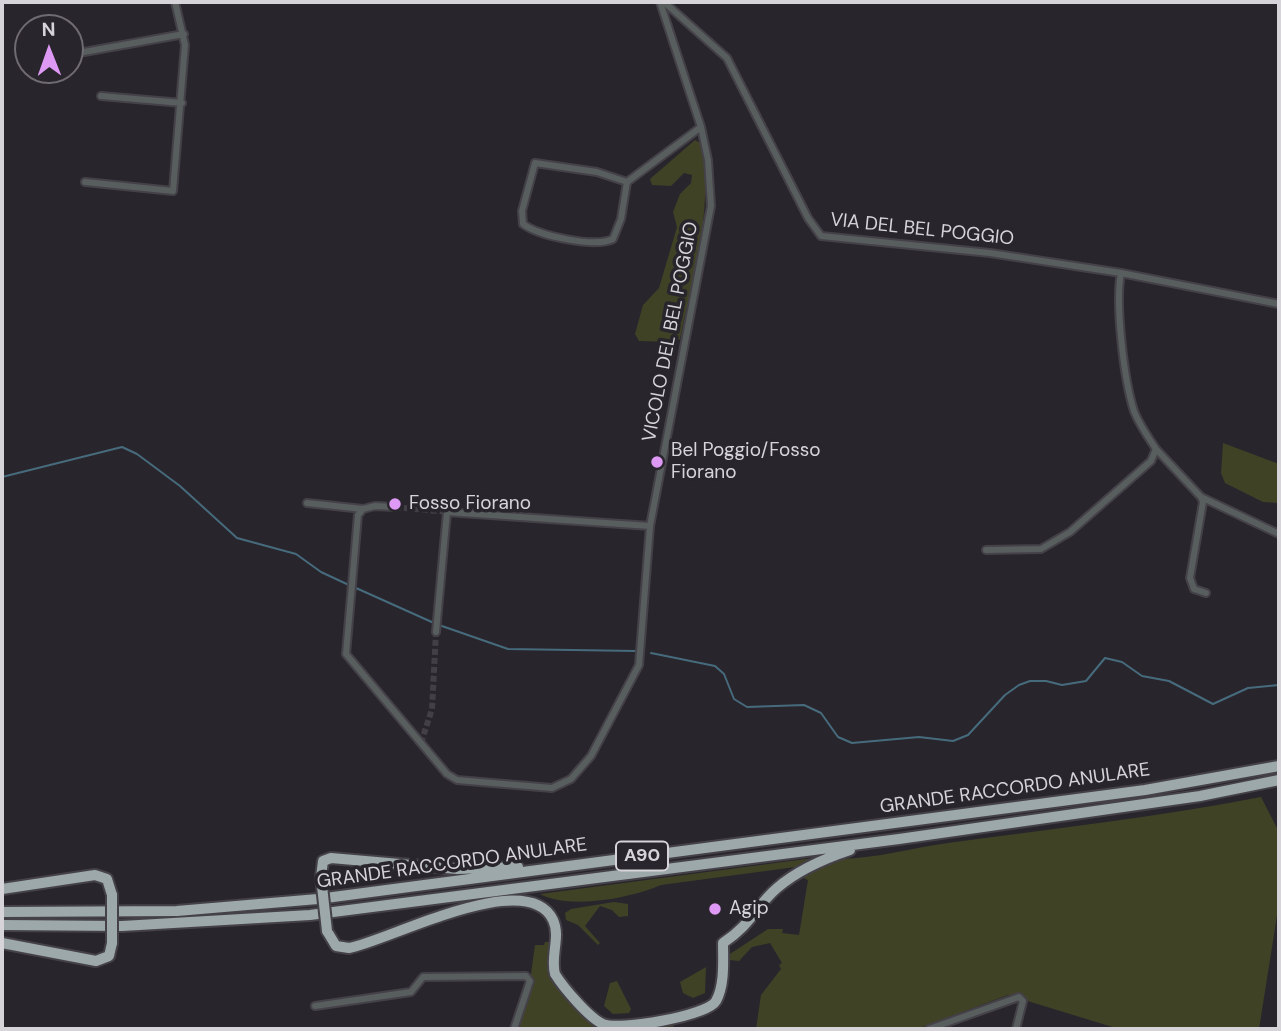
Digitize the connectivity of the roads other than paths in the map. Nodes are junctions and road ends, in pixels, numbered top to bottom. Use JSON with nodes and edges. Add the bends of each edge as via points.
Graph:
{"nodes":[{"id":1,"x":175,"y":2,"type":"edge"},
{"id":2,"x":662,"y":2,"type":"edge"},
{"id":3,"x":184,"y":34,"type":"junction"},
{"id":4,"x":84,"y":52,"type":"dead end"},
{"id":5,"x":101,"y":96,"type":"dead end"},
{"id":6,"x":182,"y":103,"type":"junction"},
{"id":7,"x":701,"y":127,"type":"junction"},
{"id":8,"x":85,"y":182,"type":"dead end"},
{"id":9,"x":627,"y":182,"type":"junction"},
{"id":10,"x":1121,"y":273,"type":"junction"},
{"id":11,"x":1279,"y":304,"type":"edge"},
{"id":12,"x":1156,"y":449,"type":"junction"},
{"id":13,"x":1200,"y":497,"type":"junction"},
{"id":14,"x":307,"y":502,"type":"dead end"},
{"id":15,"x":395,"y":508,"type":"tunnel mouth"},
{"id":16,"x":363,"y":509,"type":"junction"},
{"id":17,"x":650,"y":526,"type":"junction"},
{"id":18,"x":1279,"y":534,"type":"edge"},
{"id":19,"x":986,"y":550,"type":"dead end"},
{"id":20,"x":1206,"y":593,"type":"dead end"},
{"id":21,"x":436,"y":632,"type":"tunnel mouth"},
{"id":22,"x":1279,"y":765,"type":"edge"},
{"id":23,"x":1279,"y":780,"type":"edge"},
{"id":24,"x":899,"y":839,"type":"junction"},
{"id":25,"x":573,"y":866,"type":"junction"},
{"id":26,"x":2,"y":889,"type":"edge"},
{"id":27,"x":2,"y":912,"type":"edge"},
{"id":28,"x":2,"y":925,"type":"edge"},
{"id":29,"x":2,"y":943,"type":"edge"},
{"id":30,"x":315,"y":1006,"type":"dead end"},
{"id":31,"x":514,"y":1029,"type":"edge"},
{"id":32,"x":929,"y":1029,"type":"edge"},
{"id":33,"x":1016,"y":1029,"type":"edge"}],
"edges":[{"from":1,"to":3,"type":"street"},
{"from":2,"to":7,"type":"street","name":"VICOLO DEL BEL POGGIO"},
{"from":2,"to":10,"type":"street","name":"VIA DEL BEL POGGIO","via":[[727,58],[821,236],[990,253]]},
{"from":3,"to":4,"type":"street"},
{"from":3,"to":6,"type":"street"},
{"from":5,"to":6,"type":"street"},
{"from":6,"to":8,"type":"street","via":[[173,191]]},
{"from":7,"to":9,"type":"street"},
{"from":7,"to":17,"type":"street","name":"VICOLO DEL BEL POGGIO","via":[[711,206]]},
{"from":9,"to":9,"type":"street","via":[[616,236],[609,242],[538,233],[523,225],[522,211],[536,163],[597,172]]},
{"from":10,"to":11,"type":"street"},
{"from":10,"to":12,"type":"street","via":[[1129,391],[1135,414]]},
{"from":12,"to":13,"type":"street"},
{"from":12,"to":19,"type":"street","via":[[1151,461],[1070,532],[1041,549]]},
{"from":13,"to":18,"type":"street"},
{"from":13,"to":20,"type":"street","via":[[1190,578],[1194,589]]},
{"from":14,"to":16,"type":"street"},
{"from":15,"to":16,"type":"street"},
{"from":16,"to":17,"type":"street","name":"VICOLO DEL BEL POGGIO","via":[[358,515],[346,654],[457,780],[552,788],[582,770],[639,665]]},
{"from":17,"to":21,"type":"street","via":[[447,512]]},
{"from":22,"to":25,"type":"highway","name":"GRANDE RACCORDO ANULARE","number":"A90","via":[[1144,790]]},
{"from":23,"to":24,"type":"highway","name":"GRANDE RACCORDO ANULARE","number":"A90","via":[[1200,796]]},
{"from":24,"to":25,"type":"highway","bridge":true,"via":[[827,858],[775,890],[751,922],[723,943],[721,987],[715,1002],[690,1016],[615,1027],[598,1021],[555,974],[554,923],[548,913],[532,904],[509,902],[449,912],[349,948],[336,946],[327,931],[321,877],[323,861],[331,858],[457,869]]},
{"from":24,"to":28,"type":"highway","name":"GRANDE RACCORDO ANULARE","number":"A90","via":[[310,915],[179,924]]},
{"from":25,"to":27,"type":"highway","name":"GRANDE RACCORDO ANULARE","number":"A90","via":[[264,905]]},
{"from":26,"to":29,"type":"highway","bridge":true,"via":[[95,875],[107,879],[112,895],[109,956],[96,961]]},
{"from":30,"to":31,"type":"street","via":[[409,992],[423,977],[526,976],[530,981]]},
{"from":32,"to":33,"type":"street","via":[[1018,997],[1023,1002]]}]}
